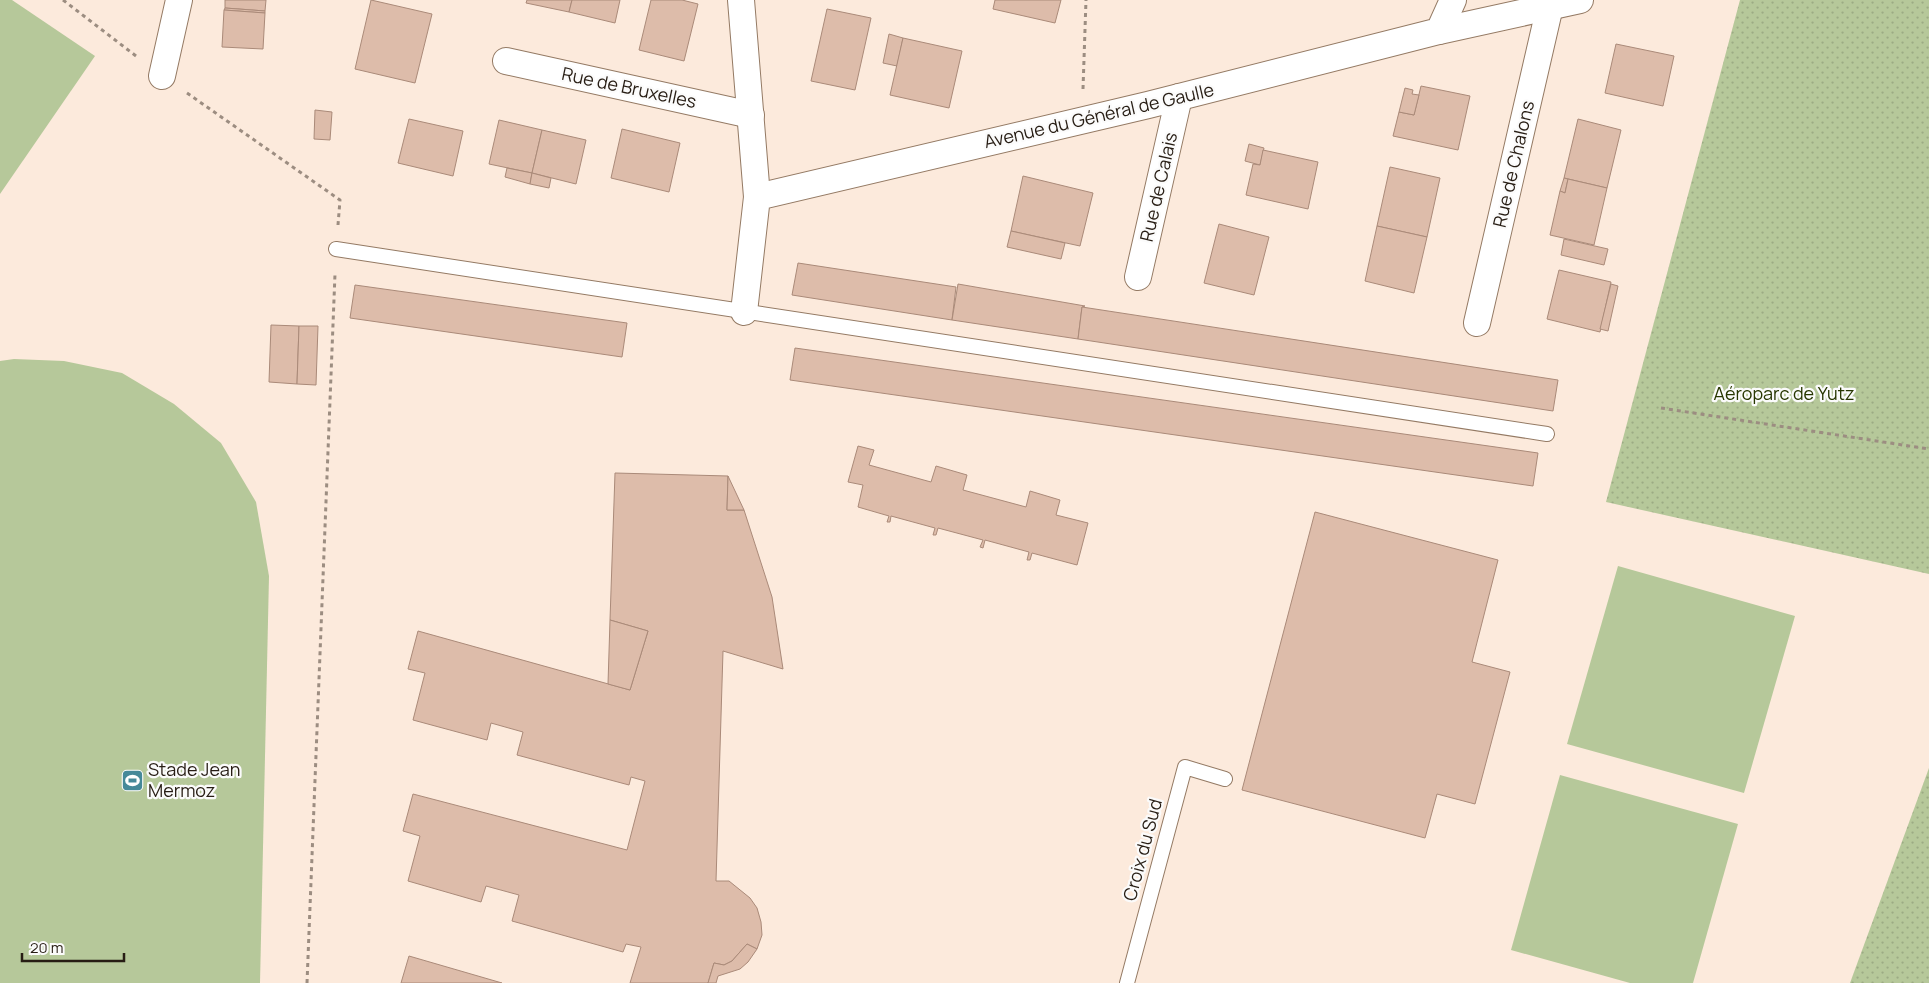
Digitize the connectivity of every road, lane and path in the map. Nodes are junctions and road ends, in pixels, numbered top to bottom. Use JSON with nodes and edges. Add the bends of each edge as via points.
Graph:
{"nodes":[{"id":1,"x":63,"y":0,"type":"edge"},
{"id":2,"x":179,"y":0,"type":"edge"},
{"id":3,"x":741,"y":0,"type":"edge"},
{"id":4,"x":1086,"y":0,"type":"edge"},
{"id":5,"x":1453,"y":0,"type":"edge"},
{"id":6,"x":1580,"y":0,"type":"edge"},
{"id":7,"x":1550,"y":6,"type":"junction"},
{"id":8,"x":1440,"y":31,"type":"junction"},
{"id":9,"x":506,"y":61,"type":"dead end"},
{"id":10,"x":162,"y":76,"type":"junction"},
{"id":11,"x":1179,"y":97,"type":"junction"},
{"id":12,"x":751,"y":115,"type":"junction"},
{"id":13,"x":1082,"y":119,"type":"junction"},
{"id":14,"x":757,"y":197,"type":"junction"},
{"id":15,"x":336,"y":249,"type":"junction"},
{"id":16,"x":1138,"y":277,"type":"dead end"},
{"id":17,"x":744,"y":312,"type":"junction"},
{"id":18,"x":1477,"y":323,"type":"dead end"},
{"id":19,"x":1660,"y":408,"type":"dead end"},
{"id":20,"x":1547,"y":434,"type":"dead end"},
{"id":21,"x":1929,"y":449,"type":"edge"},
{"id":22,"x":1225,"y":779,"type":"dead end"},
{"id":23,"x":307,"y":983,"type":"edge"},
{"id":24,"x":1126,"y":983,"type":"edge"}],
"edges":[{"from":1,"to":10,"type":"path"},
{"from":2,"to":10,"type":"street"},
{"from":3,"to":12,"type":"street"},
{"from":4,"to":13,"type":"path"},
{"from":5,"to":8,"type":"street"},
{"from":6,"to":7,"type":"street","name":"Avenue du Général de Gaulle"},
{"from":7,"to":8,"type":"street","name":"Avenue du Général de Gaulle"},
{"from":7,"to":18,"type":"street","name":"Rue de Chalons"},
{"from":8,"to":11,"type":"street","name":"Avenue du Général de Gaulle"},
{"from":9,"to":12,"type":"street","name":"Rue de Bruxelles"},
{"from":10,"to":15,"type":"path","via":[[340,200]]},
{"from":11,"to":13,"type":"street","name":"Avenue du Général de Gaulle"},
{"from":11,"to":16,"type":"street","name":"Rue de Calais"},
{"from":12,"to":14,"type":"street"},
{"from":13,"to":14,"type":"street","name":"Avenue du Général de Gaulle"},
{"from":14,"to":17,"type":"street"},
{"from":15,"to":17,"type":"lane"},
{"from":15,"to":23,"type":"path"},
{"from":17,"to":20,"type":"lane"},
{"from":19,"to":21,"type":"path"},
{"from":22,"to":24,"type":"lane","name":"Croix du Sud","via":[[1185,767]]}]}
